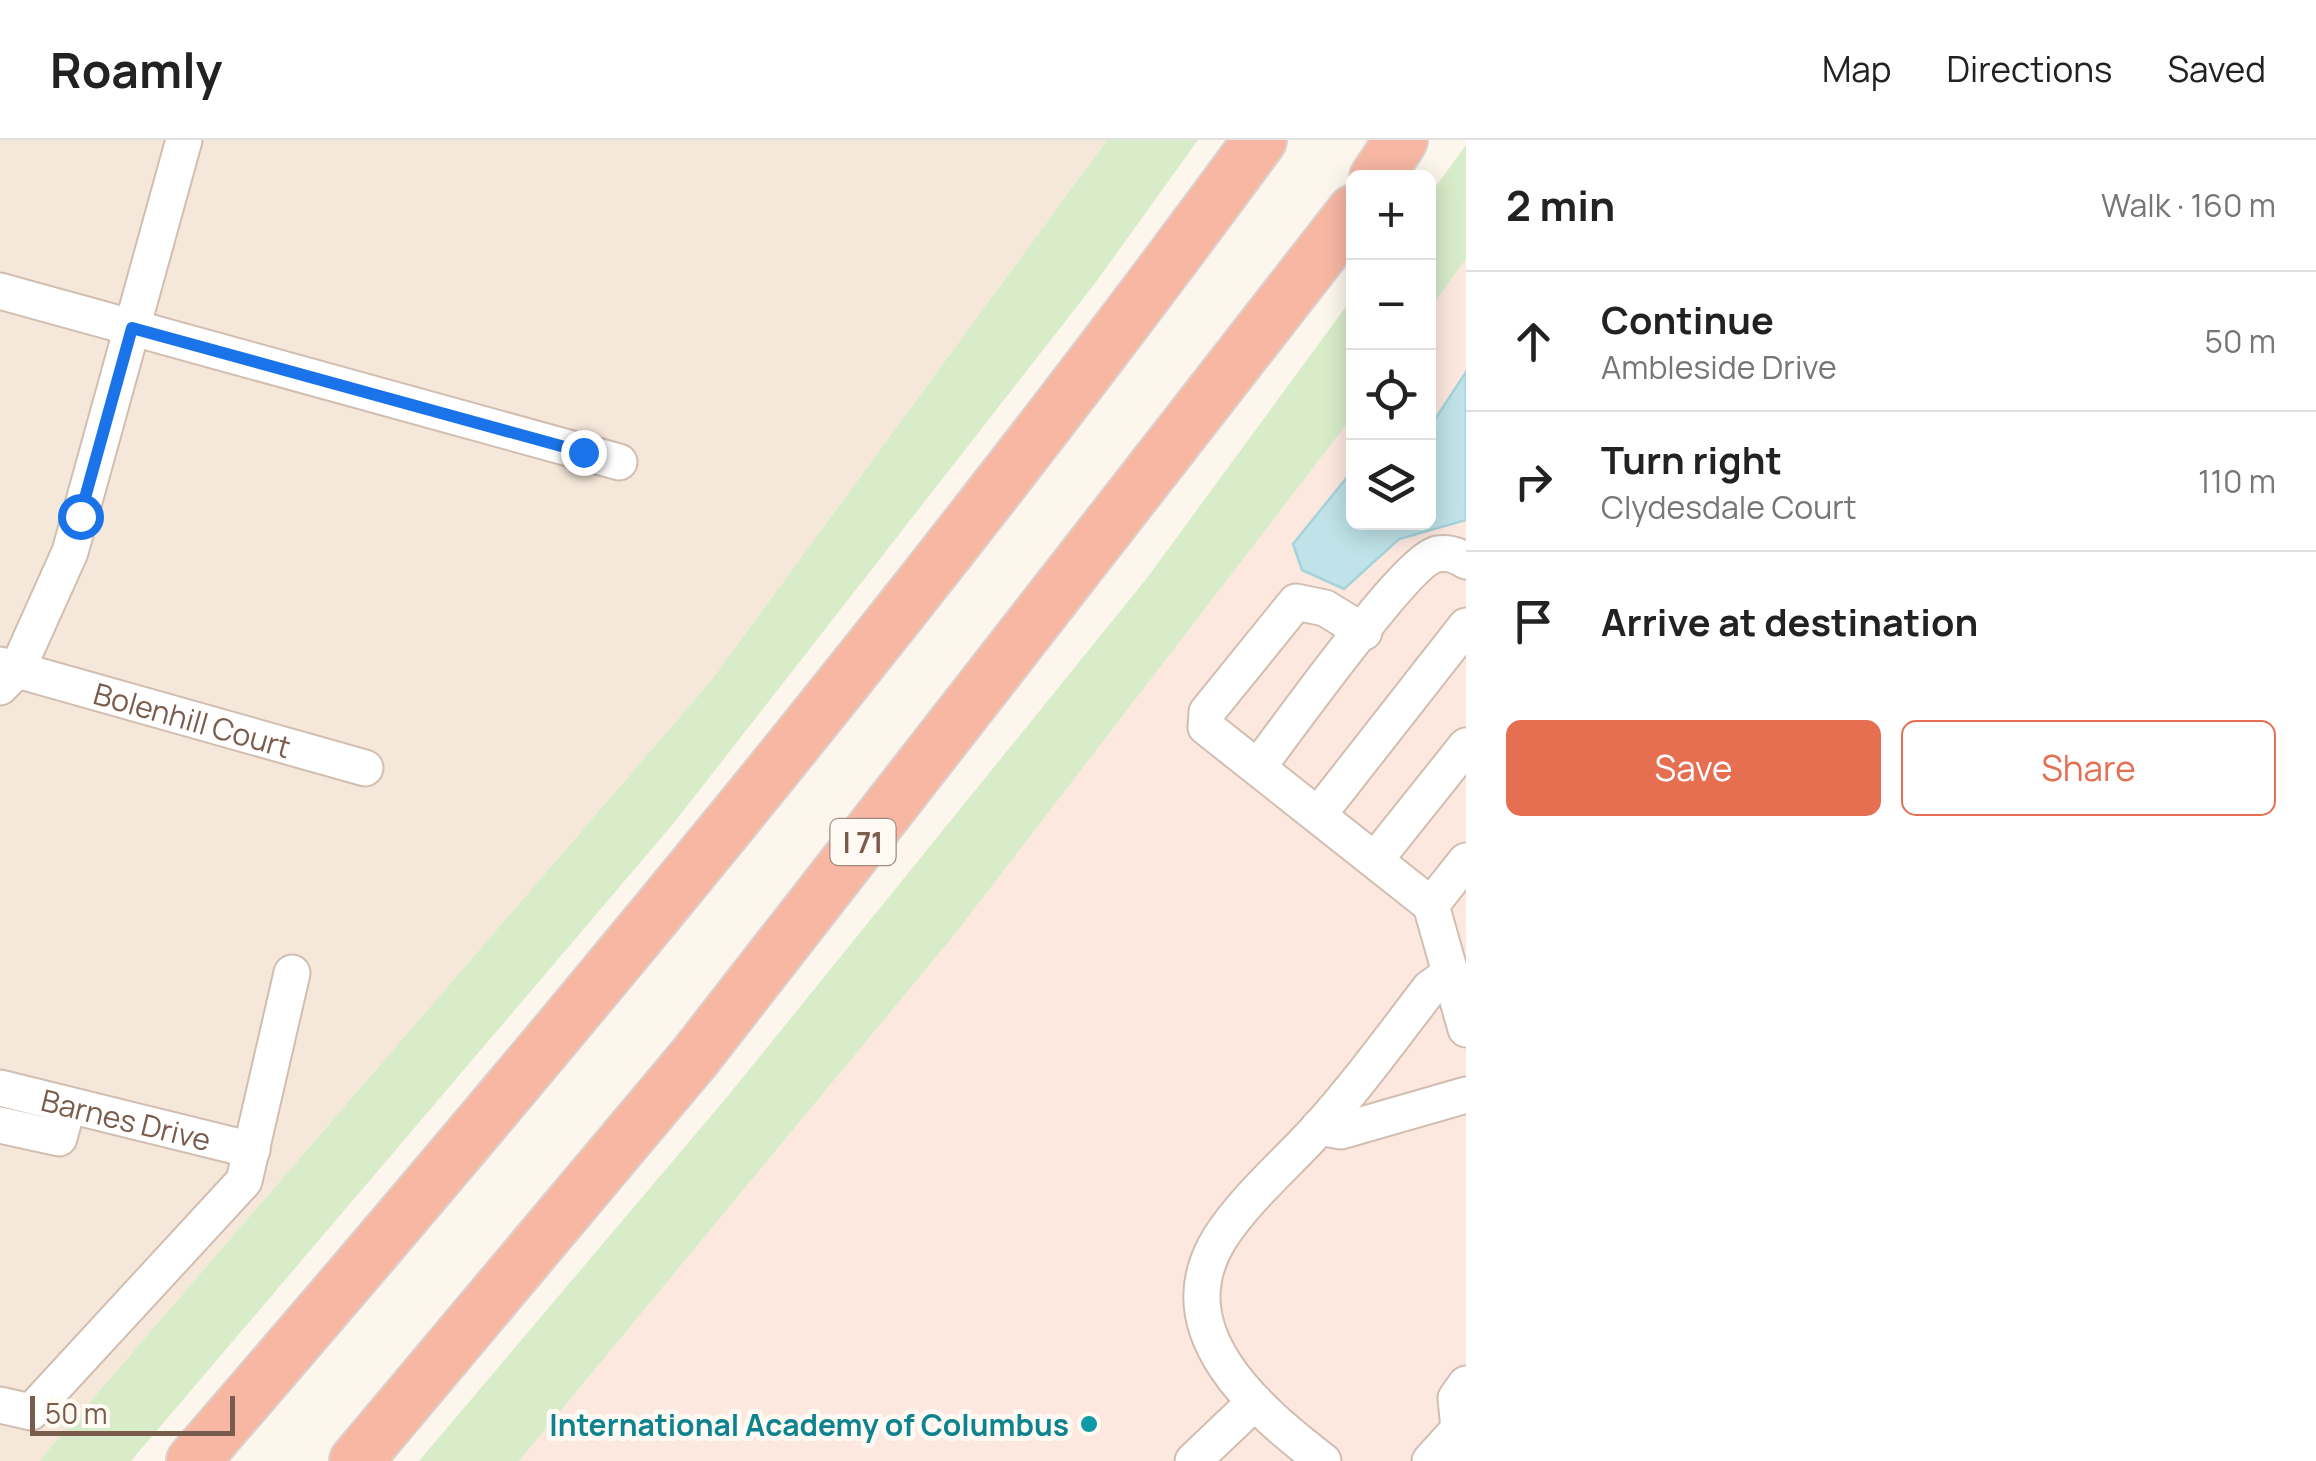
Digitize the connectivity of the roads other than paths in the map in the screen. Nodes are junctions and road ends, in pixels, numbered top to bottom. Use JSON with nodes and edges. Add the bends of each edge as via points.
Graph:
{"nodes":[{"id":1,"x":184,"y":140,"type":"edge"},
{"id":2,"x":1260,"y":140,"type":"edge"},
{"id":3,"x":1401,"y":140,"type":"edge"},
{"id":4,"x":1381,"y":170,"type":"edge"},
{"id":5,"x":1346,"y":221,"type":"edge"},
{"id":6,"x":0,"y":291,"type":"edge"},
{"id":7,"x":132,"y":328,"type":"junction"},
{"id":8,"x":620,"y":462,"type":"dead end"},
{"id":9,"x":1466,"y":561,"type":"edge"},
{"id":10,"x":1466,"y":626,"type":"edge"},
{"id":11,"x":1364,"y":632,"type":"junction"},
{"id":12,"x":6,"y":674,"type":"edge"},
{"id":13,"x":1466,"y":746,"type":"edge"},
{"id":14,"x":1258,"y":767,"type":"junction"},
{"id":15,"x":366,"y":768,"type":"dead end"},
{"id":16,"x":1318,"y":815,"type":"junction"},
{"id":17,"x":1375,"y":860,"type":"junction"},
{"id":18,"x":1466,"y":861,"type":"edge"},
{"id":19,"x":1431,"y":905,"type":"junction"},
{"id":20,"x":292,"y":973,"type":"dead end"},
{"id":21,"x":1451,"y":973,"type":"junction"},
{"id":22,"x":1466,"y":1029,"type":"edge"},
{"id":23,"x":0,"y":1088,"type":"edge"},
{"id":24,"x":1466,"y":1096,"type":"edge"},
{"id":25,"x":68,"y":1105,"type":"junction"},
{"id":26,"x":0,"y":1124,"type":"edge"},
{"id":27,"x":1319,"y":1127,"type":"junction"},
{"id":28,"x":252,"y":1150,"type":"junction"},
{"id":29,"x":1466,"y":1384,"type":"edge"},
{"id":30,"x":1255,"y":1402,"type":"junction"},
{"id":31,"x":15,"y":1409,"type":"edge"},
{"id":32,"x":1462,"y":1440,"type":"edge"},
{"id":33,"x":194,"y":1461,"type":"edge"},
{"id":34,"x":356,"y":1461,"type":"edge"},
{"id":35,"x":1194,"y":1461,"type":"edge"},
{"id":36,"x":1324,"y":1461,"type":"edge"},
{"id":37,"x":1430,"y":1461,"type":"edge"}],
"edges":[{"from":1,"to":7,"type":"street"},
{"from":2,"to":33,"type":"highway","via":[[1072,395],[753,800]]},
{"from":3,"to":4,"type":"highway"},
{"from":5,"to":34,"type":"highway","number":"I 71","via":[[695,1057]]},
{"from":6,"to":7,"type":"street"},
{"from":7,"to":8,"type":"street"},
{"from":7,"to":12,"type":"street","via":[[70,552]]},
{"from":9,"to":11,"type":"street","via":[[1434,554],[1402,581]]},
{"from":10,"to":16,"type":"street"},
{"from":11,"to":14,"type":"street"},
{"from":11,"to":14,"type":"street","via":[[1325,608],[1300,601],[1289,606],[1207,712],[1206,727]]},
{"from":12,"to":15,"type":"street","name":"Bolenhill Court"},
{"from":13,"to":17,"type":"street"},
{"from":14,"to":16,"type":"street"},
{"from":16,"to":17,"type":"street"},
{"from":17,"to":19,"type":"street"},
{"from":18,"to":19,"type":"street"},
{"from":19,"to":21,"type":"street"},
{"from":20,"to":28,"type":"street"},
{"from":21,"to":22,"type":"street"},
{"from":21,"to":27,"type":"street","via":[[1430,988]]},
{"from":23,"to":25,"type":"street","name":"Barnes Drive"},
{"from":24,"to":27,"type":"street","via":[[1340,1131]]},
{"from":25,"to":26,"type":"street","via":[[59,1138]]},
{"from":25,"to":28,"type":"street","name":"Barnes Drive"},
{"from":27,"to":30,"type":"street","via":[[1236,1216],[1217,1243],[1204,1288],[1207,1333],[1224,1370]]},
{"from":28,"to":31,"type":"street","via":[[244,1182]]},
{"from":29,"to":32,"type":"street","via":[[1456,1398]]},
{"from":30,"to":35,"type":"street"},
{"from":30,"to":36,"type":"street"},
{"from":32,"to":37,"type":"street"}]}
